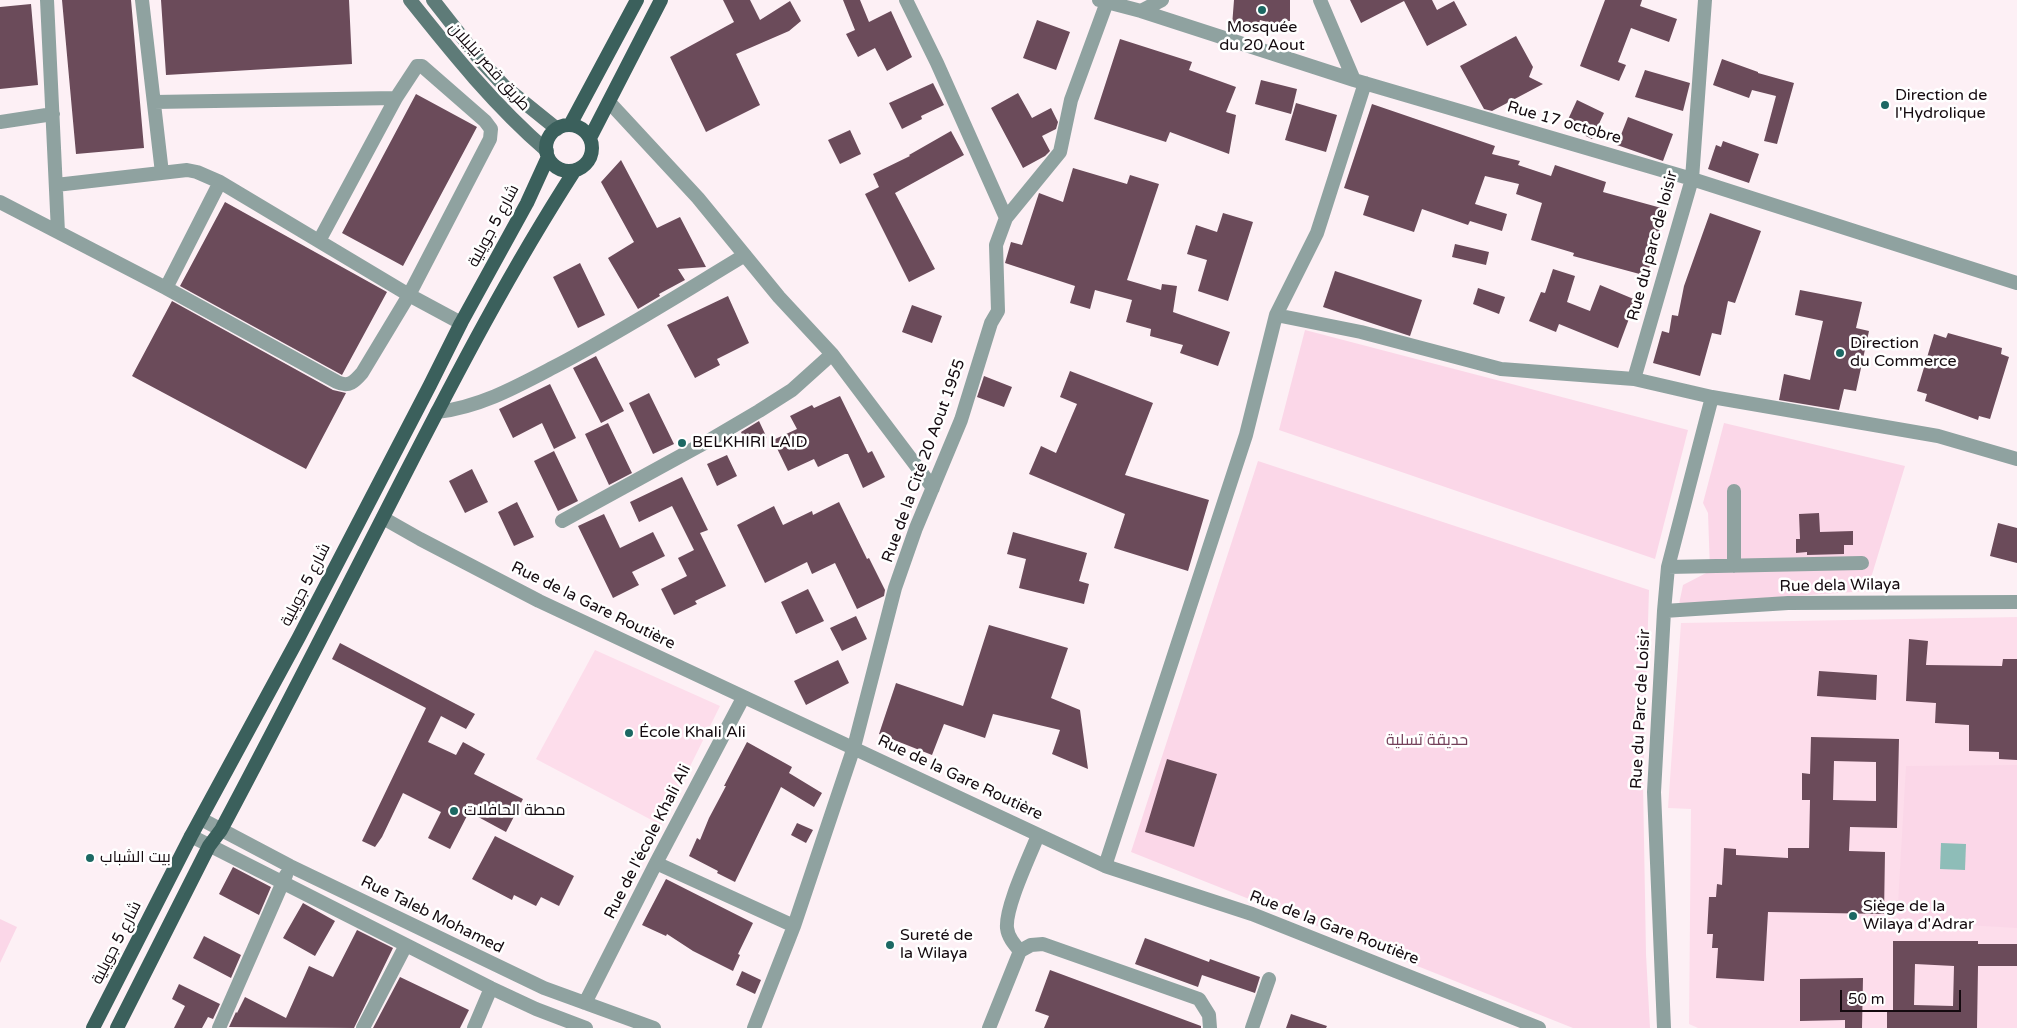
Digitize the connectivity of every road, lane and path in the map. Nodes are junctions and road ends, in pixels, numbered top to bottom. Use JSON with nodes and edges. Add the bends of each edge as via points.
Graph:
{"nodes":[{"id":1,"x":47,"y":0,"type":"edge"},
{"id":2,"x":142,"y":0,"type":"edge"},
{"id":3,"x":410,"y":0,"type":"edge"},
{"id":4,"x":433,"y":0,"type":"edge"},
{"id":5,"x":637,"y":0,"type":"edge"},
{"id":6,"x":661,"y":0,"type":"edge"},
{"id":7,"x":906,"y":0,"type":"edge"},
{"id":8,"x":1162,"y":0,"type":"edge"},
{"id":9,"x":1320,"y":0,"type":"edge"},
{"id":10,"x":1705,"y":0,"type":"edge"},
{"id":11,"x":1103,"y":1,"type":"edge"},
{"id":12,"x":1141,"y":11,"type":"junction"},
{"id":13,"x":1360,"y":81,"type":"junction"},
{"id":14,"x":396,"y":98,"type":"junction"},
{"id":15,"x":154,"y":102,"type":"junction"},
{"id":16,"x":609,"y":102,"type":"junction"},
{"id":17,"x":52,"y":114,"type":"junction"},
{"id":18,"x":0,"y":122,"type":"edge"},
{"id":19,"x":564,"y":127,"type":"junction"},
{"id":20,"x":590,"y":138,"type":"junction"},
{"id":21,"x":548,"y":154,"type":"junction"},
{"id":22,"x":576,"y":170,"type":"junction"},
{"id":23,"x":162,"y":172,"type":"junction"},
{"id":24,"x":1692,"y":178,"type":"junction"},
{"id":25,"x":220,"y":182,"type":"junction"},
{"id":26,"x":56,"y":185,"type":"junction"},
{"id":27,"x":0,"y":202,"type":"edge"},
{"id":28,"x":1006,"y":218,"type":"junction"},
{"id":29,"x":58,"y":232,"type":"junction"},
{"id":30,"x":319,"y":241,"type":"junction"},
{"id":31,"x":745,"y":256,"type":"junction"},
{"id":32,"x":2017,"y":283,"type":"edge"},
{"id":33,"x":166,"y":288,"type":"junction"},
{"id":34,"x":409,"y":295,"type":"junction"},
{"id":35,"x":1276,"y":315,"type":"junction"},
{"id":36,"x":460,"y":323,"type":"junction"},
{"id":37,"x":832,"y":354,"type":"junction"},
{"id":38,"x":1634,"y":380,"type":"junction"},
{"id":39,"x":1712,"y":397,"type":"junction"},
{"id":40,"x":437,"y":412,"type":"junction"},
{"id":41,"x":2017,"y":459,"type":"edge"},
{"id":42,"x":934,"y":488,"type":"junction"},
{"id":43,"x":1734,"y":491,"type":"dead end"},
{"id":44,"x":383,"y":518,"type":"junction"},
{"id":45,"x":562,"y":521,"type":"dead end"},
{"id":46,"x":1862,"y":564,"type":"dead end"},
{"id":47,"x":1734,"y":566,"type":"junction"},
{"id":48,"x":1668,"y":567,"type":"junction"},
{"id":49,"x":2017,"y":602,"type":"edge"},
{"id":50,"x":1664,"y":611,"type":"junction"},
{"id":51,"x":743,"y":698,"type":"junction"},
{"id":52,"x":854,"y":747,"type":"junction"},
{"id":53,"x":201,"y":819,"type":"junction"},
{"id":54,"x":221,"y":830,"type":"junction"},
{"id":55,"x":1038,"y":835,"type":"junction"},
{"id":56,"x":191,"y":836,"type":"junction"},
{"id":57,"x":209,"y":846,"type":"junction"},
{"id":58,"x":656,"y":862,"type":"junction"},
{"id":59,"x":290,"y":866,"type":"junction"},
{"id":60,"x":1105,"y":866,"type":"junction"},
{"id":61,"x":283,"y":883,"type":"junction"},
{"id":62,"x":794,"y":926,"type":"junction"},
{"id":63,"x":406,"y":945,"type":"junction"},
{"id":64,"x":1020,"y":951,"type":"junction"},
{"id":65,"x":1269,"y":979,"type":"dead end"},
{"id":66,"x":491,"y":988,"type":"junction"},
{"id":67,"x":544,"y":988,"type":"junction"},
{"id":68,"x":585,"y":1003,"type":"junction"},
{"id":69,"x":536,"y":1009,"type":"junction"},
{"id":70,"x":94,"y":1028,"type":"edge"},
{"id":71,"x":117,"y":1028,"type":"edge"},
{"id":72,"x":219,"y":1028,"type":"edge"},
{"id":73,"x":363,"y":1028,"type":"edge"},
{"id":74,"x":474,"y":1028,"type":"edge"},
{"id":75,"x":586,"y":1028,"type":"edge"},
{"id":76,"x":654,"y":1028,"type":"edge"},
{"id":77,"x":754,"y":1028,"type":"edge"},
{"id":78,"x":989,"y":1028,"type":"edge"},
{"id":79,"x":1210,"y":1028,"type":"edge"},
{"id":80,"x":1252,"y":1028,"type":"edge"},
{"id":81,"x":1539,"y":1028,"type":"edge"},
{"id":82,"x":1664,"y":1028,"type":"edge"}],
"edges":[{"from":1,"to":17,"type":"street"},
{"from":2,"to":15,"type":"street"},
{"from":3,"to":21,"type":"main road","name":"طريق قصر تيليلان","via":[[487,94]]},
{"from":4,"to":19,"type":"main road","name":"طريق قصر تيليلان","via":[[480,60],[506,87]]},
{"from":5,"to":19,"type":"main road"},
{"from":6,"to":16,"type":"main road"},
{"from":7,"to":28,"type":"street"},
{"from":8,"to":12,"type":"street"},
{"from":9,"to":13,"type":"street"},
{"from":10,"to":24,"type":"street","name":"Rue du parc de loisir"},
{"from":11,"to":12,"type":"street","name":"Rue 17 octobre"},
{"from":11,"to":28,"type":"street","name":"Rue de la Cité 20 Aout 1955","via":[[1071,100],[1060,152]]},
{"from":12,"to":13,"type":"street","name":"Rue 17 octobre"},
{"from":13,"to":24,"type":"street","name":"Rue 17 octobre"},
{"from":13,"to":35,"type":"street","via":[[1317,233]]},
{"from":14,"to":15,"type":"street"},
{"from":14,"to":30,"type":"street"},
{"from":14,"to":34,"type":"street","via":[[416,66],[421,65],[491,129],[490,139]]},
{"from":15,"to":23,"type":"street"},
{"from":16,"to":20,"type":"main road"},
{"from":16,"to":31,"type":"street","via":[[698,198]]},
{"from":17,"to":18,"type":"street"},
{"from":17,"to":26,"type":"street"},
{"from":19,"to":20,"type":"main road","via":[[584,130]]},
{"from":19,"to":21,"type":"main road","via":[[549,138]]},
{"from":20,"to":22,"type":"main road","via":[[590,156]]},
{"from":21,"to":22,"type":"main road","via":[[562,170]]},
{"from":21,"to":36,"type":"main road","name":"شارع 5 جويلية","via":[[527,203]]},
{"from":22,"to":40,"type":"main road","via":[[538,228]]},
{"from":23,"to":25,"type":"street","via":[[187,170]]},
{"from":23,"to":26,"type":"street"},
{"from":24,"to":32,"type":"street","name":"Rue 17 octobre"},
{"from":24,"to":38,"type":"street","name":"Rue du parc de loisir"},
{"from":25,"to":30,"type":"street"},
{"from":25,"to":33,"type":"street"},
{"from":26,"to":29,"type":"street"},
{"from":27,"to":29,"type":"street"},
{"from":28,"to":42,"type":"street","name":"Rue de la Cité 20 Aout 1955","via":[[996,245],[998,311]]},
{"from":29,"to":33,"type":"street"},
{"from":30,"to":34,"type":"street"},
{"from":31,"to":37,"type":"street"},
{"from":31,"to":40,"type":"street","via":[[596,345],[495,398],[456,410]]},
{"from":33,"to":34,"type":"street","via":[[347,385],[362,373]]},
{"from":34,"to":36,"type":"street"},
{"from":35,"to":38,"type":"street","via":[[1361,332],[1501,369]]},
{"from":35,"to":60,"type":"street","via":[[1246,435]]},
{"from":36,"to":53,"type":"main road","name":"شارع 5 جويلية"},
{"from":37,"to":42,"type":"street"},
{"from":37,"to":45,"type":"street","via":[[792,390],[759,411]]},
{"from":38,"to":39,"type":"street"},
{"from":39,"to":41,"type":"street","via":[[1938,436]]},
{"from":39,"to":48,"type":"street","name":"Rue du Parc de Loisir"},
{"from":40,"to":44,"type":"main road"},
{"from":42,"to":52,"type":"street","name":"Rue de la Cité 20 Aout 1955","via":[[895,588]]},
{"from":43,"to":47,"type":"street"},
{"from":44,"to":51,"type":"street","name":"Rue de la Gare Routière","via":[[540,600]]},
{"from":44,"to":54,"type":"main road"},
{"from":46,"to":47,"type":"street"},
{"from":47,"to":48,"type":"street"},
{"from":48,"to":50,"type":"street","name":"Rue du Parc de Loisir"},
{"from":49,"to":50,"type":"street","name":"Rue dela Wilaya","via":[[1788,603]]},
{"from":50,"to":82,"type":"street","name":"Rue du Parc de Loisir","via":[[1654,792]]},
{"from":51,"to":52,"type":"street","name":"Rue de la Gare Routière"},
{"from":51,"to":58,"type":"street","name":"Rue de l'école Khali Ali"},
{"from":52,"to":55,"type":"street","name":"Rue de la Gare Routière"},
{"from":52,"to":62,"type":"street","name":"Rue de la Cité 20 Aout 1955"},
{"from":53,"to":54,"type":"street","name":"Rue Taleb Mohamed"},
{"from":53,"to":56,"type":"main road","name":"شارع 5 جويلية"},
{"from":54,"to":57,"type":"main road"},
{"from":54,"to":59,"type":"street","name":"Rue Taleb Mohamed"},
{"from":55,"to":60,"type":"street","name":"Rue de la Gare Routière"},
{"from":55,"to":64,"type":"street","via":[[1007,914],[1011,941]]},
{"from":56,"to":57,"type":"street"},
{"from":56,"to":70,"type":"main road","name":"شارع 5 جويلية"},
{"from":57,"to":61,"type":"street"},
{"from":57,"to":71,"type":"main road"},
{"from":58,"to":62,"type":"street"},
{"from":58,"to":68,"type":"street","name":"Rue de l'école Khali Ali"},
{"from":59,"to":61,"type":"street"},
{"from":59,"to":67,"type":"street","name":"Rue Taleb Mohamed"},
{"from":60,"to":81,"type":"street","name":"Rue de la Gare Routière","via":[[1252,914]]},
{"from":61,"to":63,"type":"street"},
{"from":61,"to":72,"type":"street"},
{"from":62,"to":77,"type":"street","name":"Rue de la Cité 20 Aout 1955"},
{"from":63,"to":66,"type":"street"},
{"from":63,"to":73,"type":"street"},
{"from":64,"to":78,"type":"street"},
{"from":64,"to":79,"type":"street","via":[[1031,945],[1043,944],[1199,999],[1209,1015]]},
{"from":65,"to":80,"type":"street"},
{"from":66,"to":69,"type":"street"},
{"from":66,"to":74,"type":"street"},
{"from":67,"to":68,"type":"street","name":"Rue Taleb Mohamed"},
{"from":67,"to":69,"type":"street"},
{"from":68,"to":76,"type":"street","name":"Rue Taleb Mohamed"},
{"from":69,"to":75,"type":"street"}]}
